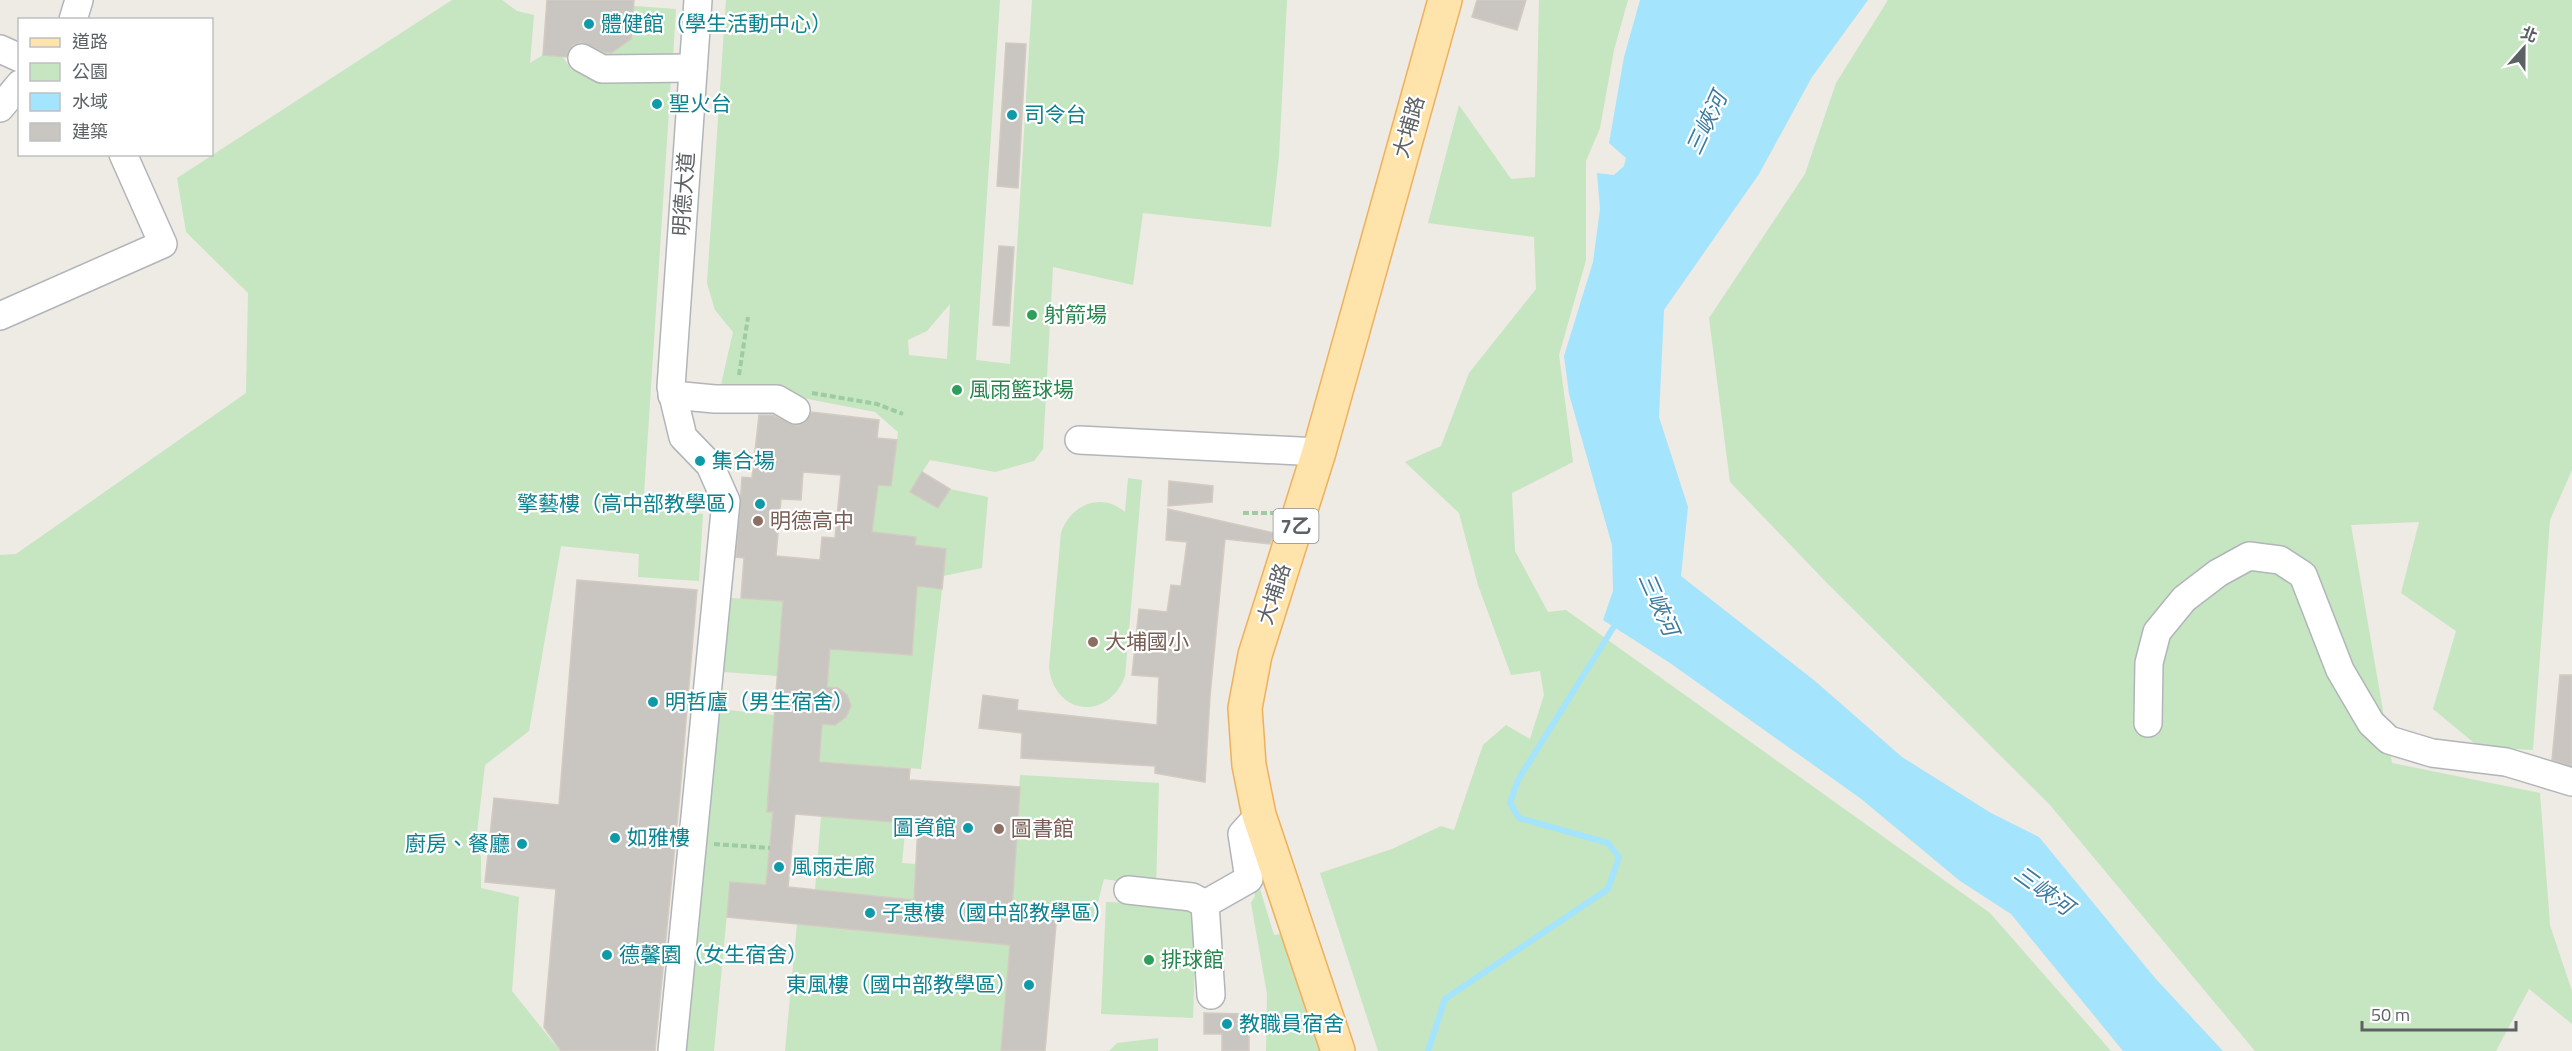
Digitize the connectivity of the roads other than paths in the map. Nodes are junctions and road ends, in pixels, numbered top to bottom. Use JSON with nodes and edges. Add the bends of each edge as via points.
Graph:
{"nodes":[{"id":1,"x":79,"y":0,"type":"edge"},
{"id":2,"x":698,"y":0,"type":"edge"},
{"id":3,"x":1445,"y":0,"type":"edge"},
{"id":4,"x":74,"y":18,"type":"edge"},
{"id":5,"x":0,"y":49,"type":"edge"},
{"id":6,"x":18,"y":57,"type":"edge"},
{"id":7,"x":582,"y":58,"type":"dead end"},
{"id":8,"x":693,"y":68,"type":"junction"},
{"id":9,"x":18,"y":86,"type":"edge"},
{"id":10,"x":0,"y":108,"type":"edge"},
{"id":11,"x":124,"y":156,"type":"edge"},
{"id":12,"x":0,"y":316,"type":"edge"},
{"id":13,"x":671,"y":391,"type":"junction"},
{"id":14,"x":803,"y":401,"type":"road end"},
{"id":15,"x":1079,"y":440,"type":"dead end"},
{"id":16,"x":1319,"y":452,"type":"junction"},
{"id":17,"x":2148,"y":723,"type":"dead end"},
{"id":18,"x":2572,"y":782,"type":"edge"},
{"id":19,"x":1259,"y":815,"type":"junction"},
{"id":20,"x":1128,"y":890,"type":"dead end"},
{"id":21,"x":1205,"y":904,"type":"junction"},
{"id":22,"x":1211,"y":995,"type":"dead end"},
{"id":23,"x":672,"y":1051,"type":"edge"},
{"id":24,"x":1338,"y":1051,"type":"edge"}],
"edges":[{"from":1,"to":4,"type":"lane"},
{"from":2,"to":8,"type":"lane","name":"明德大道"},
{"from":3,"to":16,"type":"main road","name":"大埔路","number":"7乙"},
{"from":5,"to":6,"type":"lane"},
{"from":7,"to":8,"type":"lane","via":[[602,69]]},
{"from":8,"to":13,"type":"lane","name":"明德大道"},
{"from":9,"to":10,"type":"lane"},
{"from":11,"to":12,"type":"lane","via":[[163,244]]},
{"from":13,"to":14,"type":"lane","via":[[715,399]]},
{"from":13,"to":23,"type":"lane","name":"明德大道","via":[[683,437],[710,465],[726,501],[715,692],[693,843]]},
{"from":15,"to":16,"type":"lane"},
{"from":16,"to":19,"type":"main road","name":"大埔路","number":"7乙","via":[[1255,655],[1245,708],[1249,765]]},
{"from":17,"to":18,"type":"lane","via":[[2149,663],[2157,632],[2184,599],[2218,573],[2249,556],[2280,560],[2303,575],[2340,670],[2370,723],[2389,740],[2432,753],[2506,762]]},
{"from":19,"to":21,"type":"lane","via":[[1242,834],[1249,879]]},
{"from":19,"to":24,"type":"main road","name":"大埔路","number":"7乙"},
{"from":20,"to":21,"type":"lane","via":[[1192,897]]},
{"from":21,"to":22,"type":"lane"}]}
